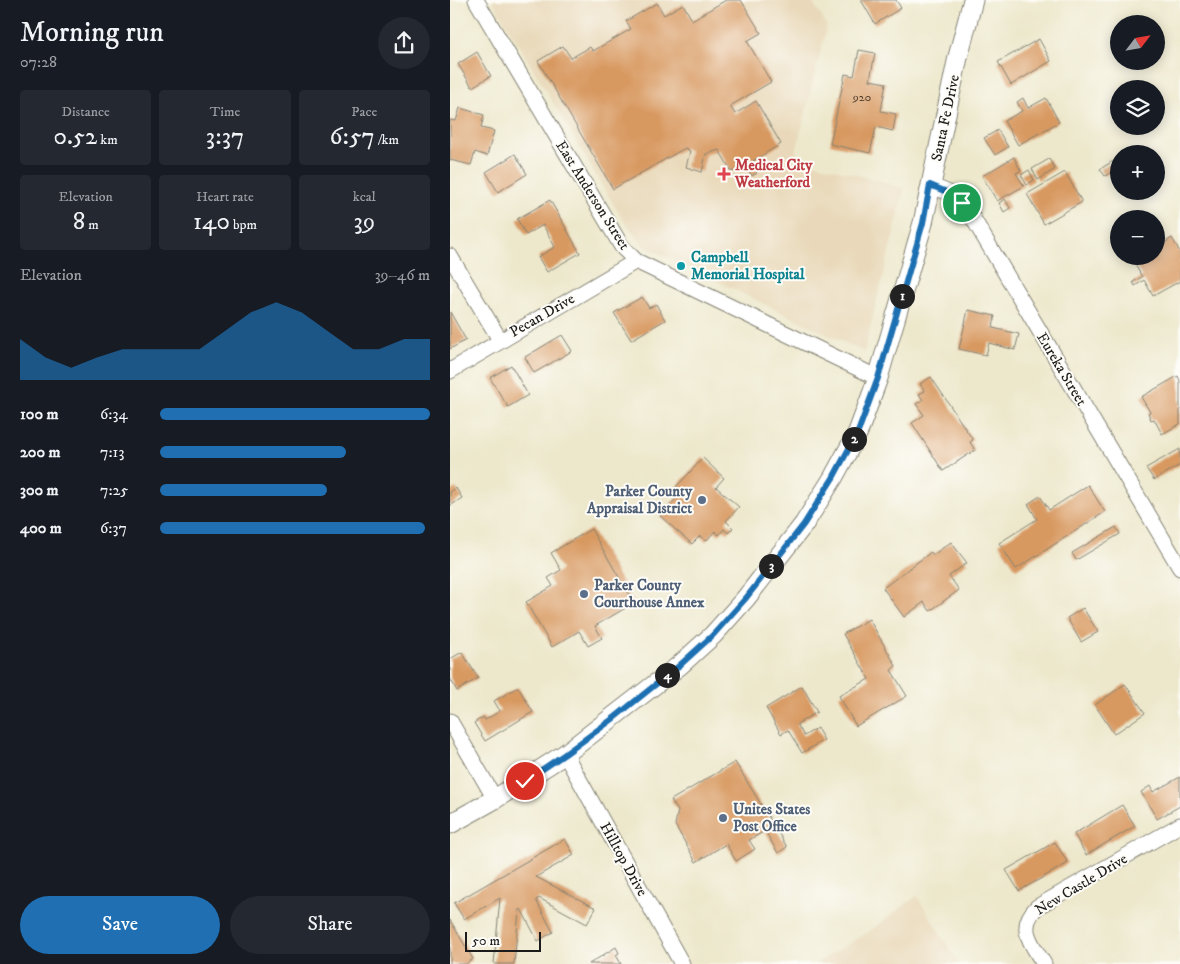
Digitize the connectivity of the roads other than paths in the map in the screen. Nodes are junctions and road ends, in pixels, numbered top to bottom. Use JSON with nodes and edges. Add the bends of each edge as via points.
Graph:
{"nodes":[{"id":1,"x":476,"y":0,"type":"edge"},
{"id":2,"x":973,"y":0,"type":"edge"},
{"id":3,"x":930,"y":185,"type":"junction"},
{"id":4,"x":450,"y":256,"type":"edge"},
{"id":5,"x":636,"y":261,"type":"junction"},
{"id":6,"x":500,"y":340,"type":"junction"},
{"id":7,"x":450,"y":371,"type":"edge"},
{"id":8,"x":878,"y":378,"type":"junction"},
{"id":9,"x":1180,"y":568,"type":"edge"},
{"id":10,"x":450,"y":721,"type":"edge"},
{"id":11,"x":565,"y":754,"type":"junction"},
{"id":12,"x":495,"y":799,"type":"junction"},
{"id":13,"x":450,"y":824,"type":"edge"},
{"id":14,"x":1180,"y":825,"type":"edge"},
{"id":15,"x":682,"y":964,"type":"edge"},
{"id":16,"x":1044,"y":964,"type":"edge"}],
"edges":[{"from":1,"to":5,"type":"street","name":"East Anderson Street","via":[[622,247]]},
{"from":2,"to":3,"type":"main road","name":"Santa Fe Drive"},
{"from":3,"to":8,"type":"main road","name":"Santa Fe Drive","via":[[923,223]]},
{"from":3,"to":9,"type":"street","name":"Eureka Street","via":[[956,196],[971,215]]},
{"from":4,"to":6,"type":"street"},
{"from":5,"to":6,"type":"street","name":"Pecan Drive"},
{"from":5,"to":8,"type":"street","name":"East Anderson Street"},
{"from":6,"to":7,"type":"street","name":"Pecan Drive"},
{"from":8,"to":11,"type":"main road","name":"Santa Fe Drive","via":[[858,432],[833,478],[804,524],[746,598],[680,665]]},
{"from":10,"to":12,"type":"street"},
{"from":11,"to":12,"type":"main road","name":"Santa Fe Drive"},
{"from":11,"to":15,"type":"street","name":"Hilltop Drive"},
{"from":12,"to":13,"type":"main road","name":"Santa Fe Drive"},
{"from":14,"to":16,"type":"street","name":"New Castle Drive","via":[[1031,913],[1027,934]]}]}
